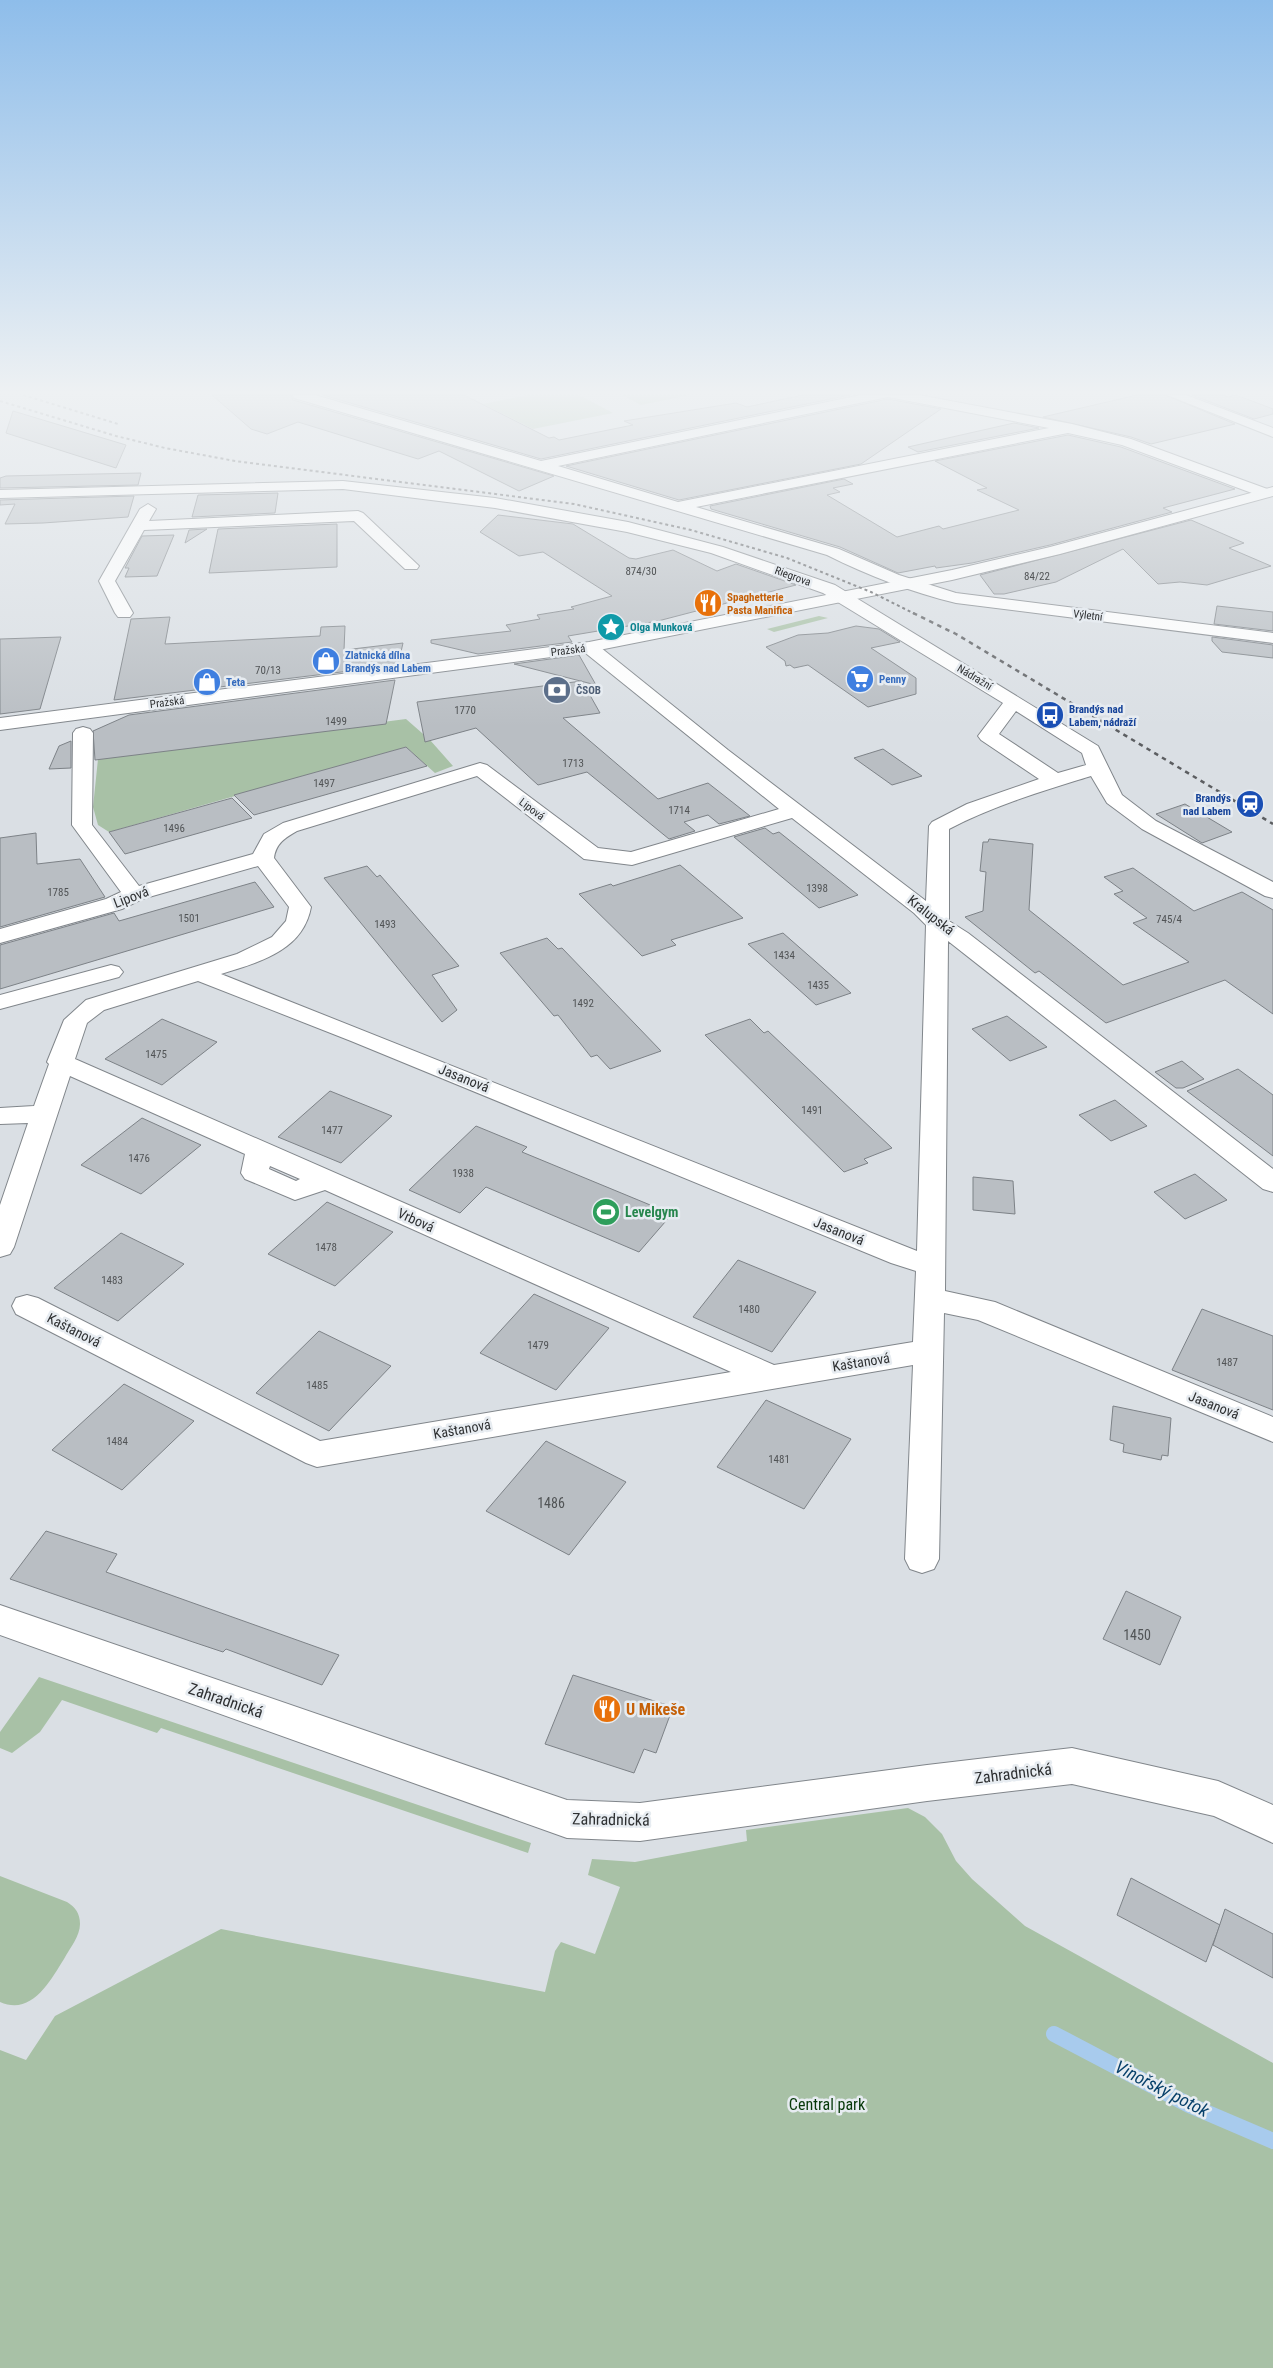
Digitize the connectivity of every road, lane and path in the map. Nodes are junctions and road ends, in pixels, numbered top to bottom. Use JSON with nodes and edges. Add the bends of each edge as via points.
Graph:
{"nodes":[{"id":1,"x":149,"y":506,"type":"edge"},
{"id":2,"x":509,"y":506,"type":"edge"},
{"id":3,"x":680,"y":506,"type":"edge"},
{"id":4,"x":1220,"y":506,"type":"edge"},
{"id":5,"x":139,"y":526,"type":"junction"},
{"id":6,"x":411,"y":566,"type":"dead end"},
{"id":7,"x":905,"y":585,"type":"junction"},
{"id":8,"x":842,"y":597,"type":"junction"},
{"id":9,"x":124,"y":613,"type":"dead end"},
{"id":10,"x":1273,"y":638,"type":"edge"},
{"id":11,"x":589,"y":647,"type":"junction"},
{"id":12,"x":1015,"y":702,"type":"junction"},
{"id":13,"x":0,"y":724,"type":"edge"},
{"id":14,"x":83,"y":733,"type":"dead end"},
{"id":15,"x":1097,"y":768,"type":"junction"},
{"id":16,"x":1056,"y":781,"type":"junction"},
{"id":17,"x":794,"y":811,"type":"junction"},
{"id":18,"x":263,"y":858,"type":"junction"},
{"id":19,"x":1273,"y":891,"type":"edge"},
{"id":20,"x":134,"y":894,"type":"junction"},
{"id":21,"x":938,"y":924,"type":"junction"},
{"id":22,"x":0,"y":936,"type":"edge"},
{"id":23,"x":111,"y":972,"type":"dead end"},
{"id":24,"x":198,"y":973,"type":"junction"},
{"id":25,"x":0,"y":1002,"type":"edge"},
{"id":26,"x":60,"y":1062,"type":"junction"},
{"id":27,"x":45,"y":1114,"type":"junction"},
{"id":28,"x":0,"y":1116,"type":"edge"},
{"id":29,"x":1273,"y":1183,"type":"edge"},
{"id":30,"x":0,"y":1247,"type":"edge"},
{"id":31,"x":929,"y":1266,"type":"junction"},
{"id":32,"x":930,"y":1299,"type":"junction"},
{"id":33,"x":27,"y":1306,"type":"dead end"},
{"id":34,"x":928,"y":1351,"type":"junction"},
{"id":35,"x":772,"y":1377,"type":"junction"},
{"id":36,"x":1273,"y":1430,"type":"edge"},
{"id":37,"x":922,"y":1560,"type":"dead end"},
{"id":38,"x":0,"y":1620,"type":"edge"},
{"id":39,"x":1273,"y":1824,"type":"edge"}],
"edges":[{"from":1,"to":5,"type":"street"},
{"from":2,"to":8,"type":"street","name":"Riegrova","via":[[611,523],[718,550],[828,589]]},
{"from":3,"to":7,"type":"street","name":"Výletní","via":[[833,552]]},
{"from":4,"to":7,"type":"street","name":"Pražská","via":[[1054,551]]},
{"from":5,"to":6,"type":"street","via":[[358,516]]},
{"from":5,"to":9,"type":"street","via":[[107,581]]},
{"from":7,"to":8,"type":"street","name":"Pražská"},
{"from":7,"to":10,"type":"street","name":"Výletní","via":[[956,598]]},
{"from":8,"to":11,"type":"street","name":"Pražská"},
{"from":8,"to":12,"type":"street","name":"Nádražní"},
{"from":11,"to":13,"type":"street","name":"Pražská"},
{"from":11,"to":17,"type":"street","name":"Kralupská"},
{"from":12,"to":15,"type":"street","name":"Nádražní","via":[[1091,750]]},
{"from":12,"to":16,"type":"street","via":[[1005,710],[988,736]]},
{"from":14,"to":20,"type":"street","via":[[82,825]]},
{"from":15,"to":16,"type":"street"},
{"from":15,"to":19,"type":"street","name":"Nádražní","via":[[1114,799],[1149,825]]},
{"from":16,"to":21,"type":"street","via":[[974,808],[938,826]]},
{"from":17,"to":18,"type":"street","name":"Lipová","via":[[632,858],[592,854],[480,769],[290,827],[272,837],[264,848]]},
{"from":17,"to":21,"type":"street","name":"Kralupská","via":[[922,908]]},
{"from":18,"to":20,"type":"street","name":"Lipová"},
{"from":18,"to":24,"type":"street","via":[[300,908],[297,922],[280,942],[245,959]]},
{"from":20,"to":22,"type":"street","name":"Lipová","via":[[114,904]]},
{"from":21,"to":29,"type":"street","name":"Kralupská"},
{"from":21,"to":31,"type":"street"},
{"from":23,"to":25,"type":"street"},
{"from":24,"to":26,"type":"street","via":[[95,1005],[76,1020]]},
{"from":24,"to":31,"type":"street","name":"Jasanová"},
{"from":26,"to":27,"type":"street"},
{"from":26,"to":35,"type":"street","name":"Vrbová"},
{"from":27,"to":28,"type":"street"},
{"from":27,"to":30,"type":"street"},
{"from":31,"to":32,"type":"street"},
{"from":32,"to":34,"type":"street"},
{"from":32,"to":36,"type":"street","name":"Jasanová","via":[[984,1310]]},
{"from":33,"to":35,"type":"street","name":"Kaštanová","via":[[316,1454]]},
{"from":34,"to":35,"type":"street","name":"Kaštanová"},
{"from":34,"to":37,"type":"street"},
{"from":38,"to":39,"type":"street","name":"Zahradnická","via":[[567,1819],[640,1822],[927,1782],[1072,1766],[1218,1799]]}]}
